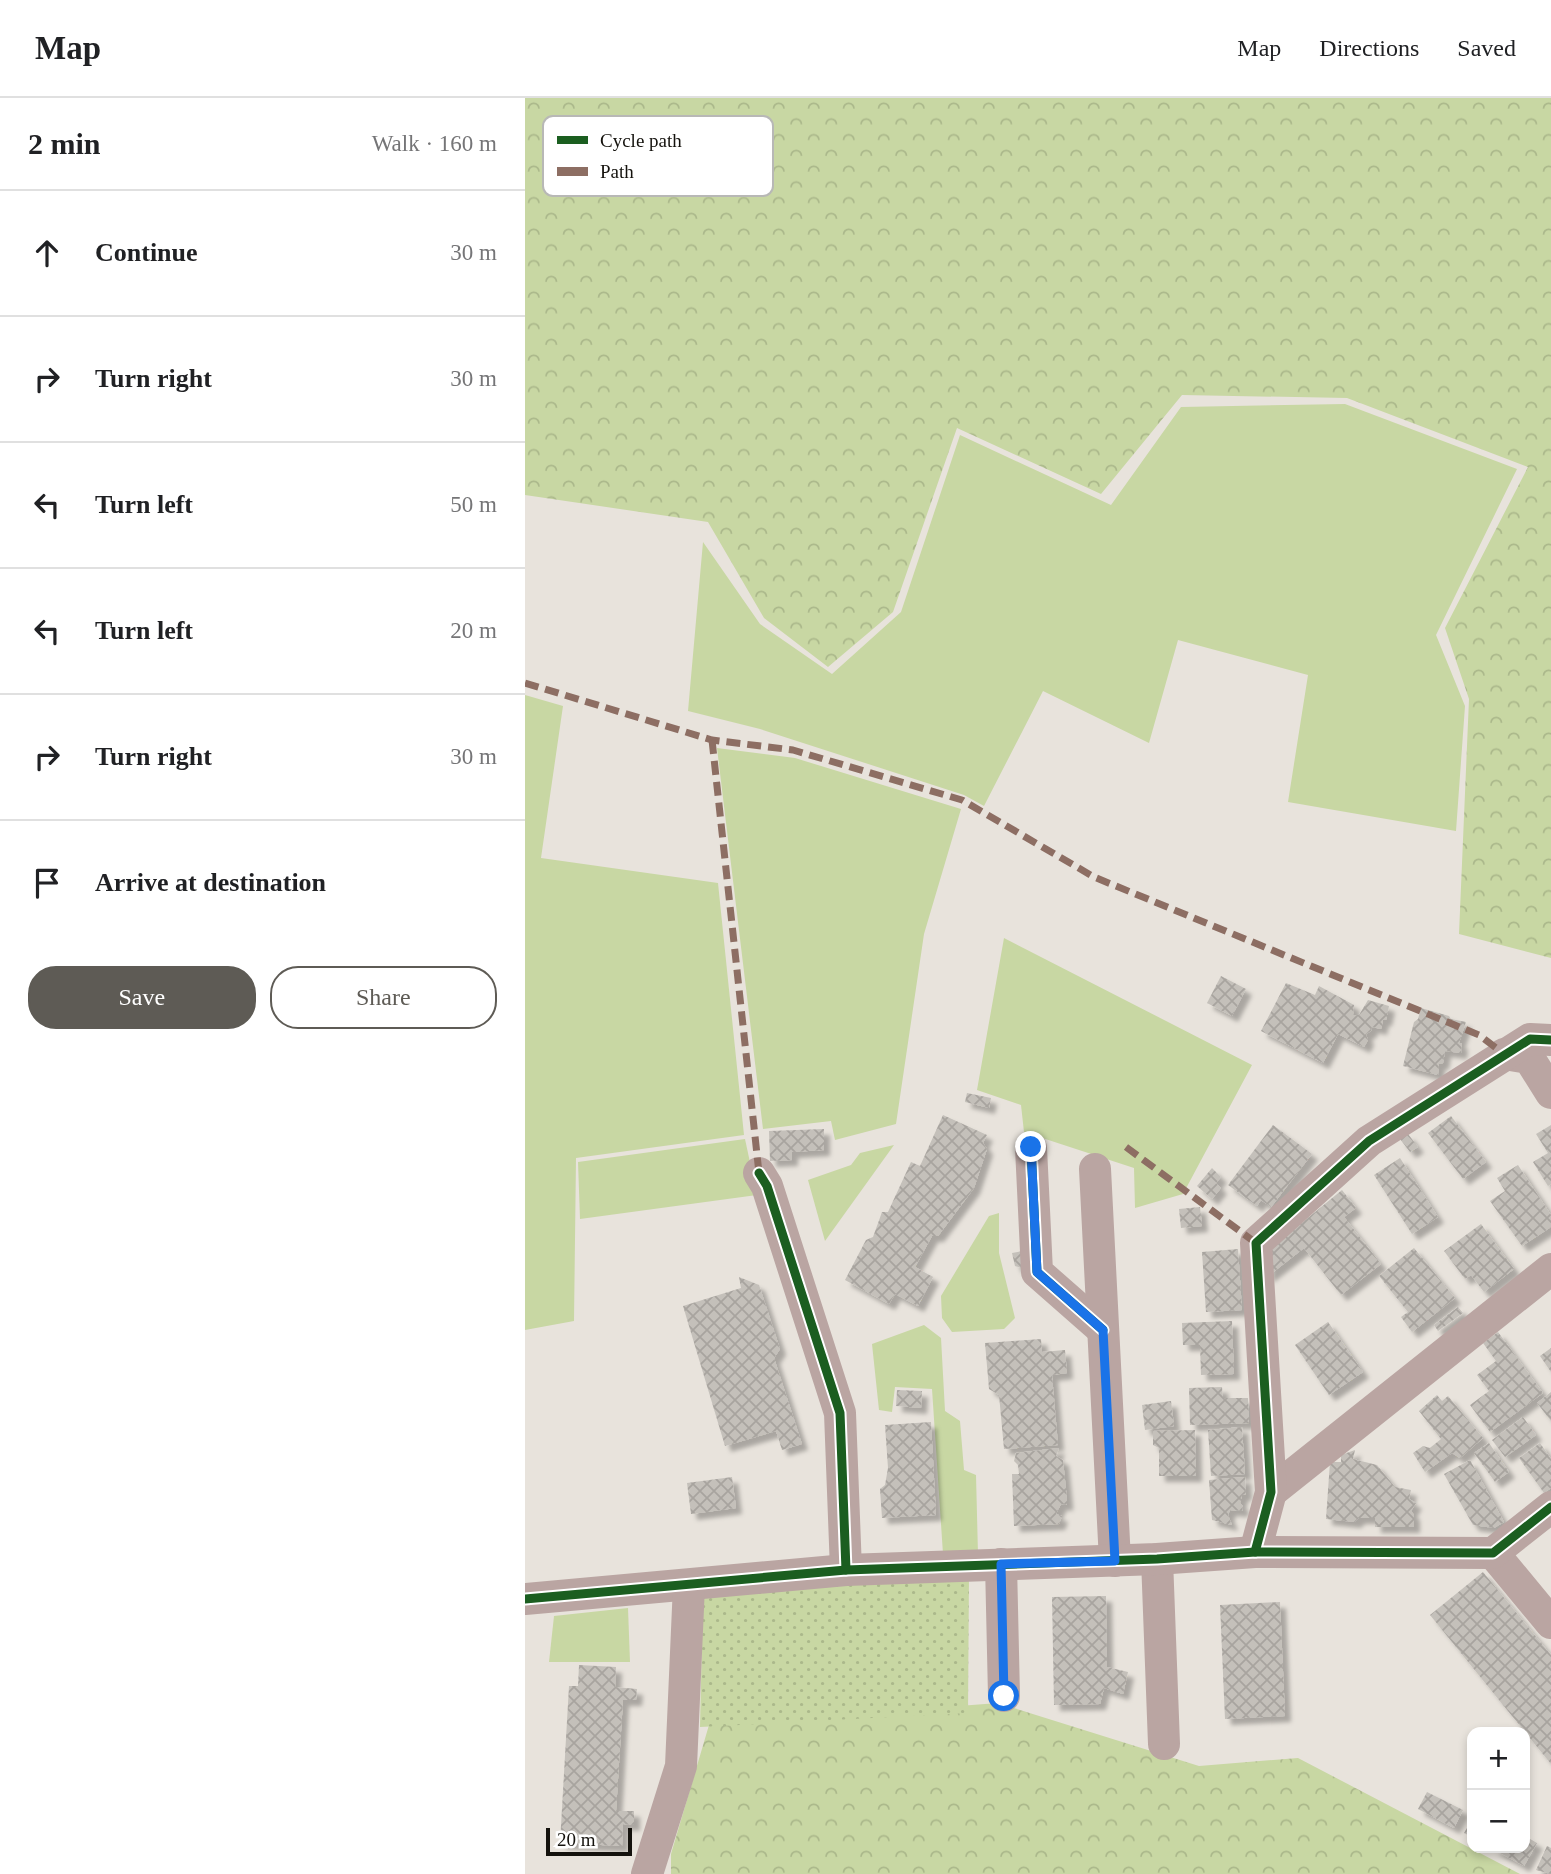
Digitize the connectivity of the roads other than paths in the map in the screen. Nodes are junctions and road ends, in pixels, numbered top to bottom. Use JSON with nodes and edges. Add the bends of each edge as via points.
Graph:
{"nodes":[{"id":1,"x":1551,"y":1040,"type":"edge"},
{"id":2,"x":1504,"y":1054,"type":"junction"},
{"id":3,"x":1551,"y":1094,"type":"edge"},
{"id":4,"x":1031,"y":1147,"type":"dead end"},
{"id":5,"x":1095,"y":1169,"type":"dead end"},
{"id":6,"x":759,"y":1172,"type":"dead end"},
{"id":7,"x":1551,"y":1269,"type":"edge"},
{"id":8,"x":1103,"y":1330,"type":"junction"},
{"id":9,"x":1271,"y":1492,"type":"junction"},
{"id":10,"x":1551,"y":1507,"type":"edge"},
{"id":11,"x":1255,"y":1552,"type":"junction"},
{"id":12,"x":1493,"y":1553,"type":"junction"},
{"id":13,"x":1157,"y":1559,"type":"junction"},
{"id":14,"x":1115,"y":1561,"type":"junction"},
{"id":15,"x":1001,"y":1564,"type":"junction"},
{"id":16,"x":846,"y":1570,"type":"junction"},
{"id":17,"x":689,"y":1585,"type":"junction"},
{"id":18,"x":525,"y":1599,"type":"edge"},
{"id":19,"x":1551,"y":1623,"type":"edge"},
{"id":20,"x":1004,"y":1696,"type":"dead end"},
{"id":21,"x":1164,"y":1744,"type":"dead end"},
{"id":22,"x":647,"y":1874,"type":"edge"}],
"edges":[{"from":1,"to":2,"type":"street","via":[[1530,1040]]},
{"from":2,"to":3,"type":"street","via":[[1529,1058]]},
{"from":2,"to":9,"type":"street","via":[[1369,1141],[1256,1243]]},
{"from":4,"to":8,"type":"street","via":[[1037,1272]]},
{"from":5,"to":8,"type":"street"},
{"from":6,"to":16,"type":"street","via":[[840,1413]]},
{"from":7,"to":9,"type":"street"},
{"from":8,"to":14,"type":"street"},
{"from":9,"to":11,"type":"street"},
{"from":10,"to":12,"type":"street"},
{"from":11,"to":12,"type":"street"},
{"from":11,"to":13,"type":"street"},
{"from":12,"to":19,"type":"street"},
{"from":13,"to":14,"type":"street"},
{"from":13,"to":21,"type":"street"},
{"from":14,"to":15,"type":"street"},
{"from":15,"to":16,"type":"street"},
{"from":15,"to":20,"type":"street"},
{"from":16,"to":17,"type":"street"},
{"from":17,"to":18,"type":"street"},
{"from":17,"to":22,"type":"street","via":[[681,1766]]}]}
